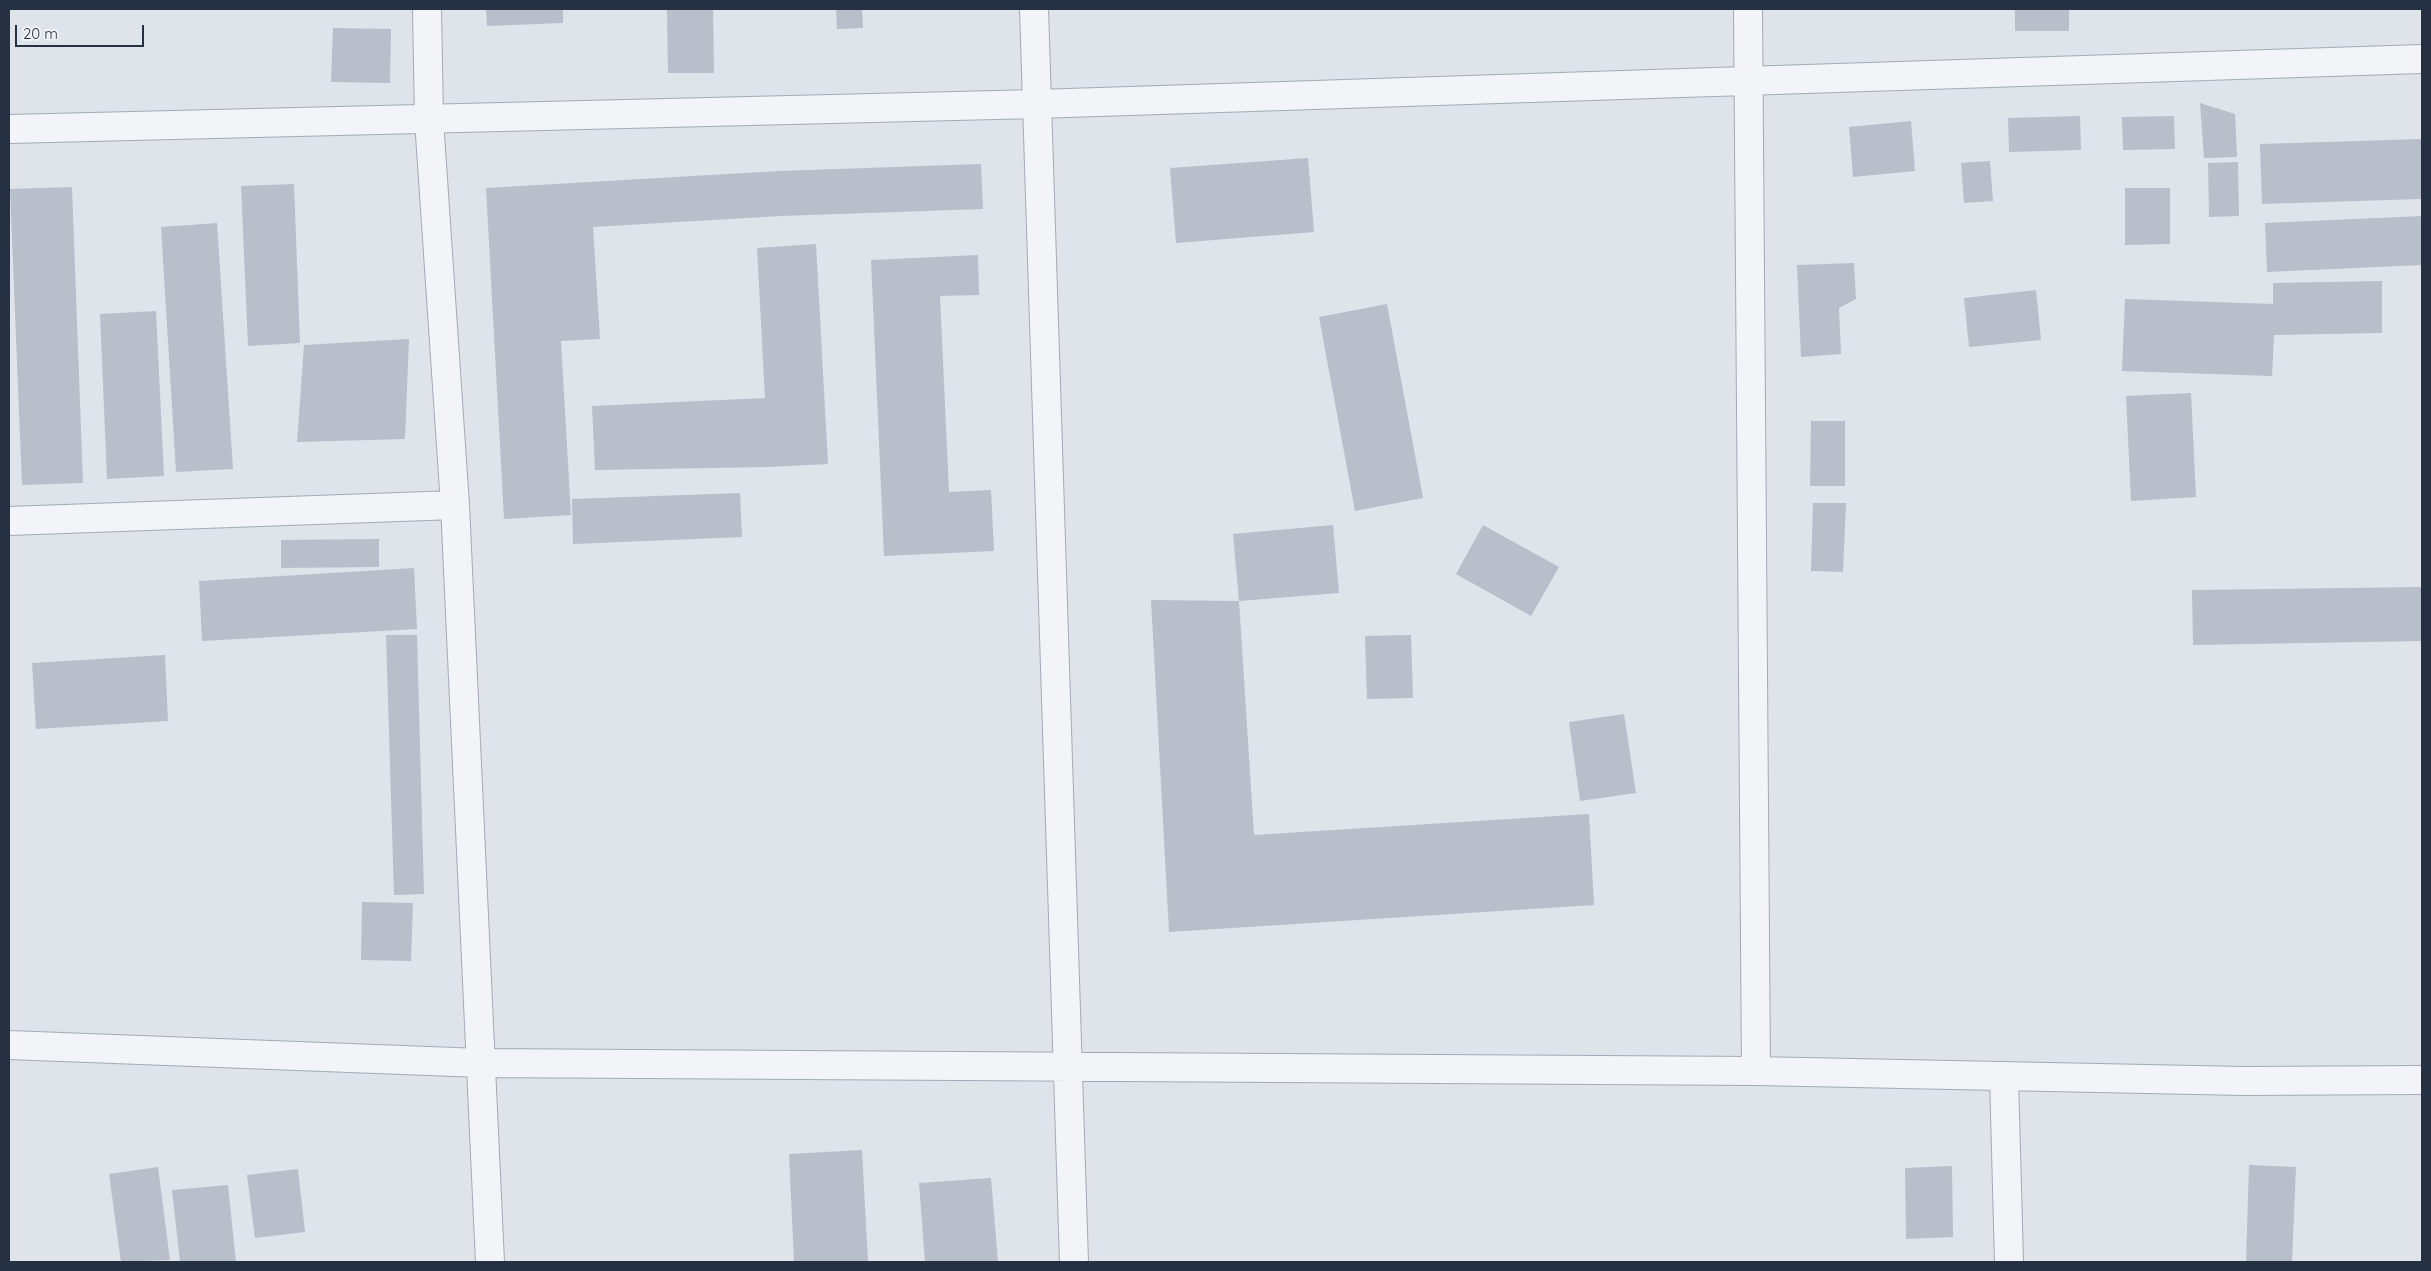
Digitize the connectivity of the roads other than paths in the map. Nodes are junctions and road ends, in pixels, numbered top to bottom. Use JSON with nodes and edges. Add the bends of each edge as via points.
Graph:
{"nodes":[{"id":1,"x":427,"y":9,"type":"edge"},
{"id":2,"x":1034,"y":9,"type":"edge"},
{"id":3,"x":1748,"y":9,"type":"edge"},
{"id":4,"x":2422,"y":58,"type":"edge"},
{"id":5,"x":1750,"y":80,"type":"junction"},
{"id":6,"x":1037,"y":104,"type":"junction"},
{"id":7,"x":429,"y":120,"type":"junction"},
{"id":8,"x":9,"y":129,"type":"edge"},
{"id":9,"x":455,"y":505,"type":"junction"},
{"id":10,"x":9,"y":521,"type":"edge"},
{"id":11,"x":9,"y":1045,"type":"edge"},
{"id":12,"x":481,"y":1063,"type":"junction"},
{"id":13,"x":1068,"y":1068,"type":"junction"},
{"id":14,"x":1756,"y":1071,"type":"junction"},
{"id":15,"x":2004,"y":1076,"type":"junction"},
{"id":16,"x":2422,"y":1080,"type":"edge"},
{"id":17,"x":490,"y":1262,"type":"edge"},
{"id":18,"x":1074,"y":1262,"type":"edge"},
{"id":19,"x":2009,"y":1262,"type":"edge"}],
"edges":[{"from":1,"to":7,"type":"street"},
{"from":2,"to":6,"type":"street"},
{"from":3,"to":5,"type":"street"},
{"from":4,"to":5,"type":"street"},
{"from":5,"to":6,"type":"street"},
{"from":5,"to":14,"type":"street"},
{"from":6,"to":7,"type":"street"},
{"from":6,"to":13,"type":"street"},
{"from":7,"to":8,"type":"street"},
{"from":7,"to":9,"type":"street"},
{"from":9,"to":10,"type":"street"},
{"from":9,"to":12,"type":"street"},
{"from":11,"to":12,"type":"street"},
{"from":12,"to":13,"type":"street"},
{"from":12,"to":17,"type":"street"},
{"from":13,"to":14,"type":"street"},
{"from":13,"to":18,"type":"street"},
{"from":14,"to":15,"type":"street"},
{"from":15,"to":16,"type":"street","via":[[2244,1081]]},
{"from":15,"to":19,"type":"street"}]}
